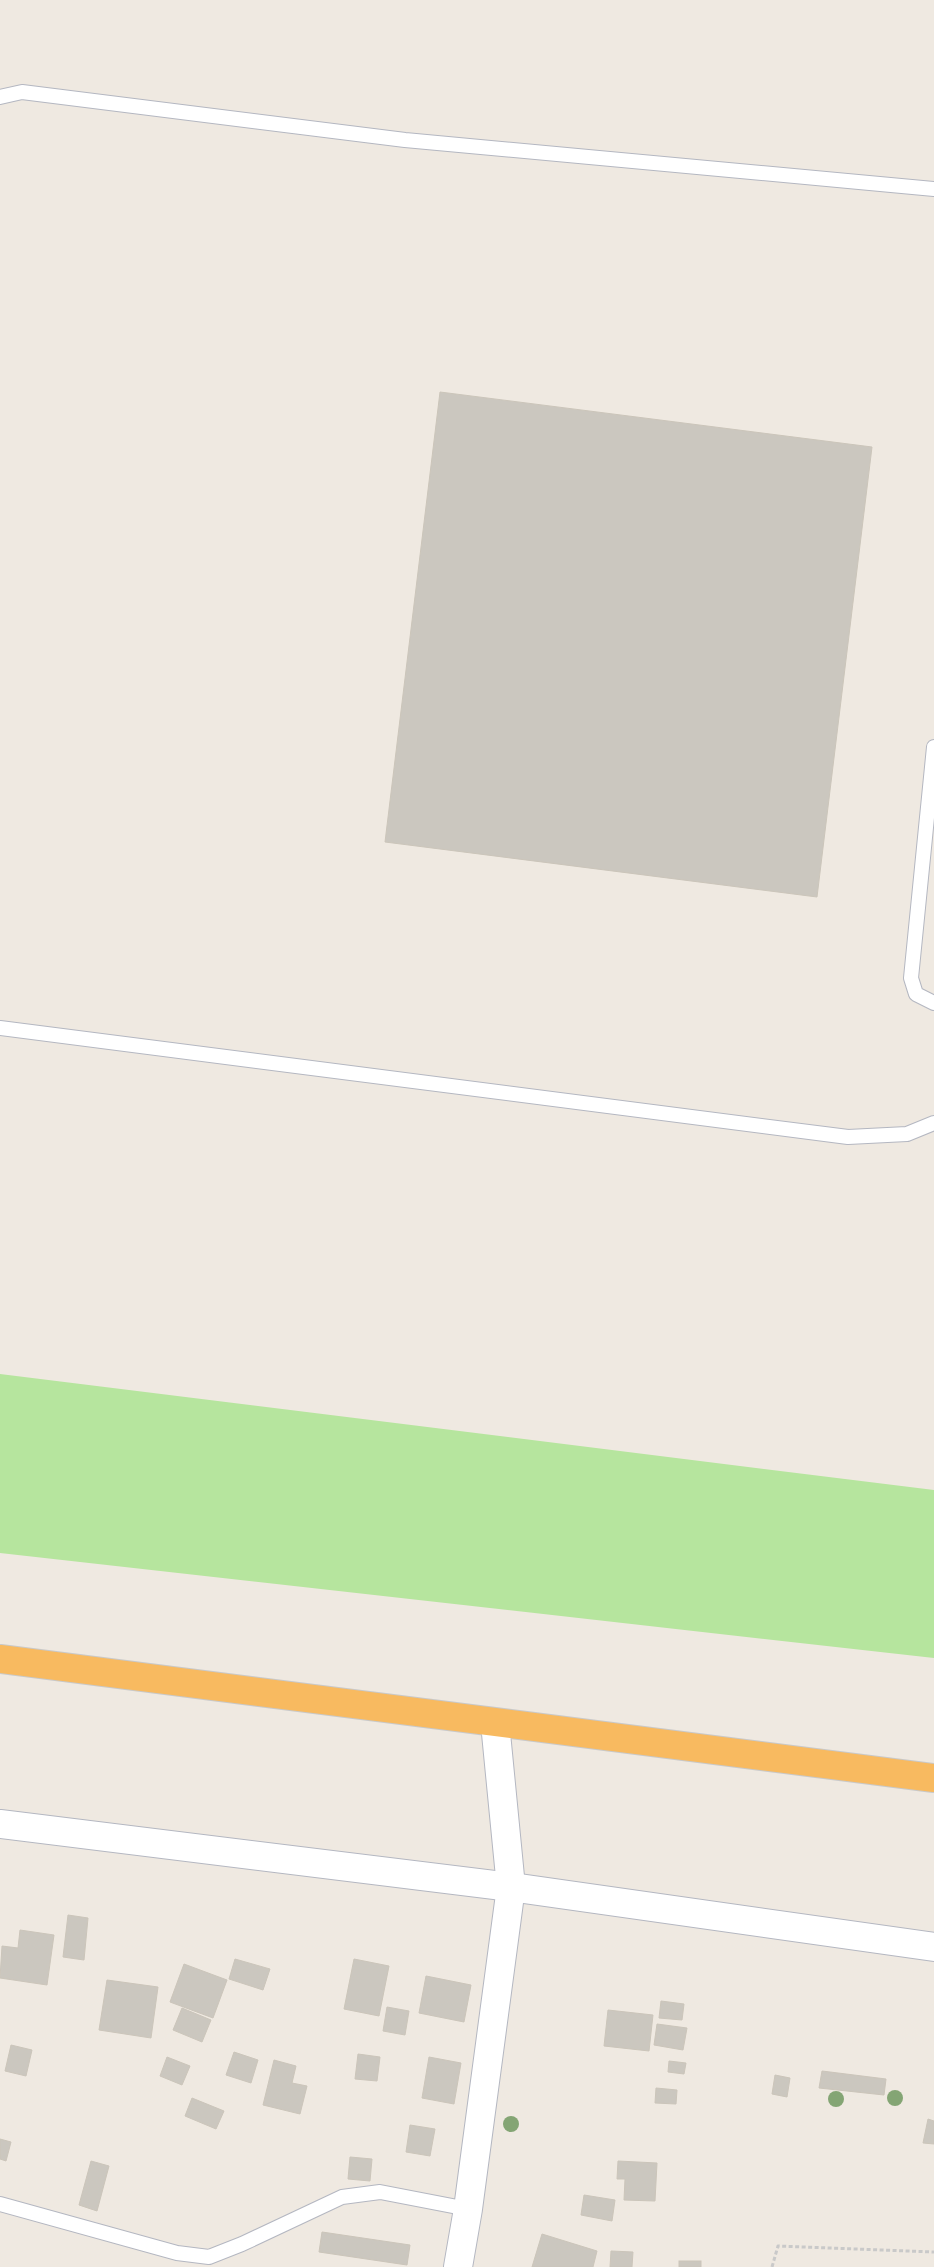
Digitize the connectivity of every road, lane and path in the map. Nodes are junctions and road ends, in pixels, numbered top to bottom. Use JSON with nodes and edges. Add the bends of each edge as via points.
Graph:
{"nodes":[{"id":1,"x":0,"y":97,"type":"edge"},
{"id":2,"x":934,"y":189,"type":"edge"},
{"id":3,"x":934,"y":748,"type":"edge"},
{"id":4,"x":934,"y":1003,"type":"edge"},
{"id":5,"x":0,"y":1028,"type":"edge"},
{"id":6,"x":934,"y":1123,"type":"edge"},
{"id":7,"x":0,"y":1659,"type":"edge"},
{"id":8,"x":495,"y":1723,"type":"junction"},
{"id":9,"x":934,"y":1778,"type":"edge"},
{"id":10,"x":0,"y":1824,"type":"edge"},
{"id":11,"x":510,"y":1888,"type":"junction"},
{"id":12,"x":934,"y":1947,"type":"edge"},
{"id":13,"x":0,"y":2204,"type":"edge"},
{"id":14,"x":468,"y":2209,"type":"junction"},
{"id":15,"x":934,"y":2252,"type":"edge"},
{"id":16,"x":458,"y":2267,"type":"edge"},
{"id":17,"x":772,"y":2267,"type":"edge"}],
"edges":[{"from":1,"to":2,"type":"lane","via":[[22,92],[405,140]]},
{"from":3,"to":4,"type":"lane","via":[[911,978],[916,994]]},
{"from":5,"to":6,"type":"lane","via":[[848,1137],[907,1134]]},
{"from":7,"to":8,"type":"highway"},
{"from":8,"to":9,"type":"highway"},
{"from":8,"to":11,"type":"street"},
{"from":10,"to":11,"type":"street"},
{"from":11,"to":12,"type":"street"},
{"from":11,"to":14,"type":"street"},
{"from":13,"to":14,"type":"lane","via":[[177,2253],[209,2257],[342,2197],[380,2192]]},
{"from":14,"to":16,"type":"street"},
{"from":15,"to":17,"type":"path","via":[[778,2246]]}]}
